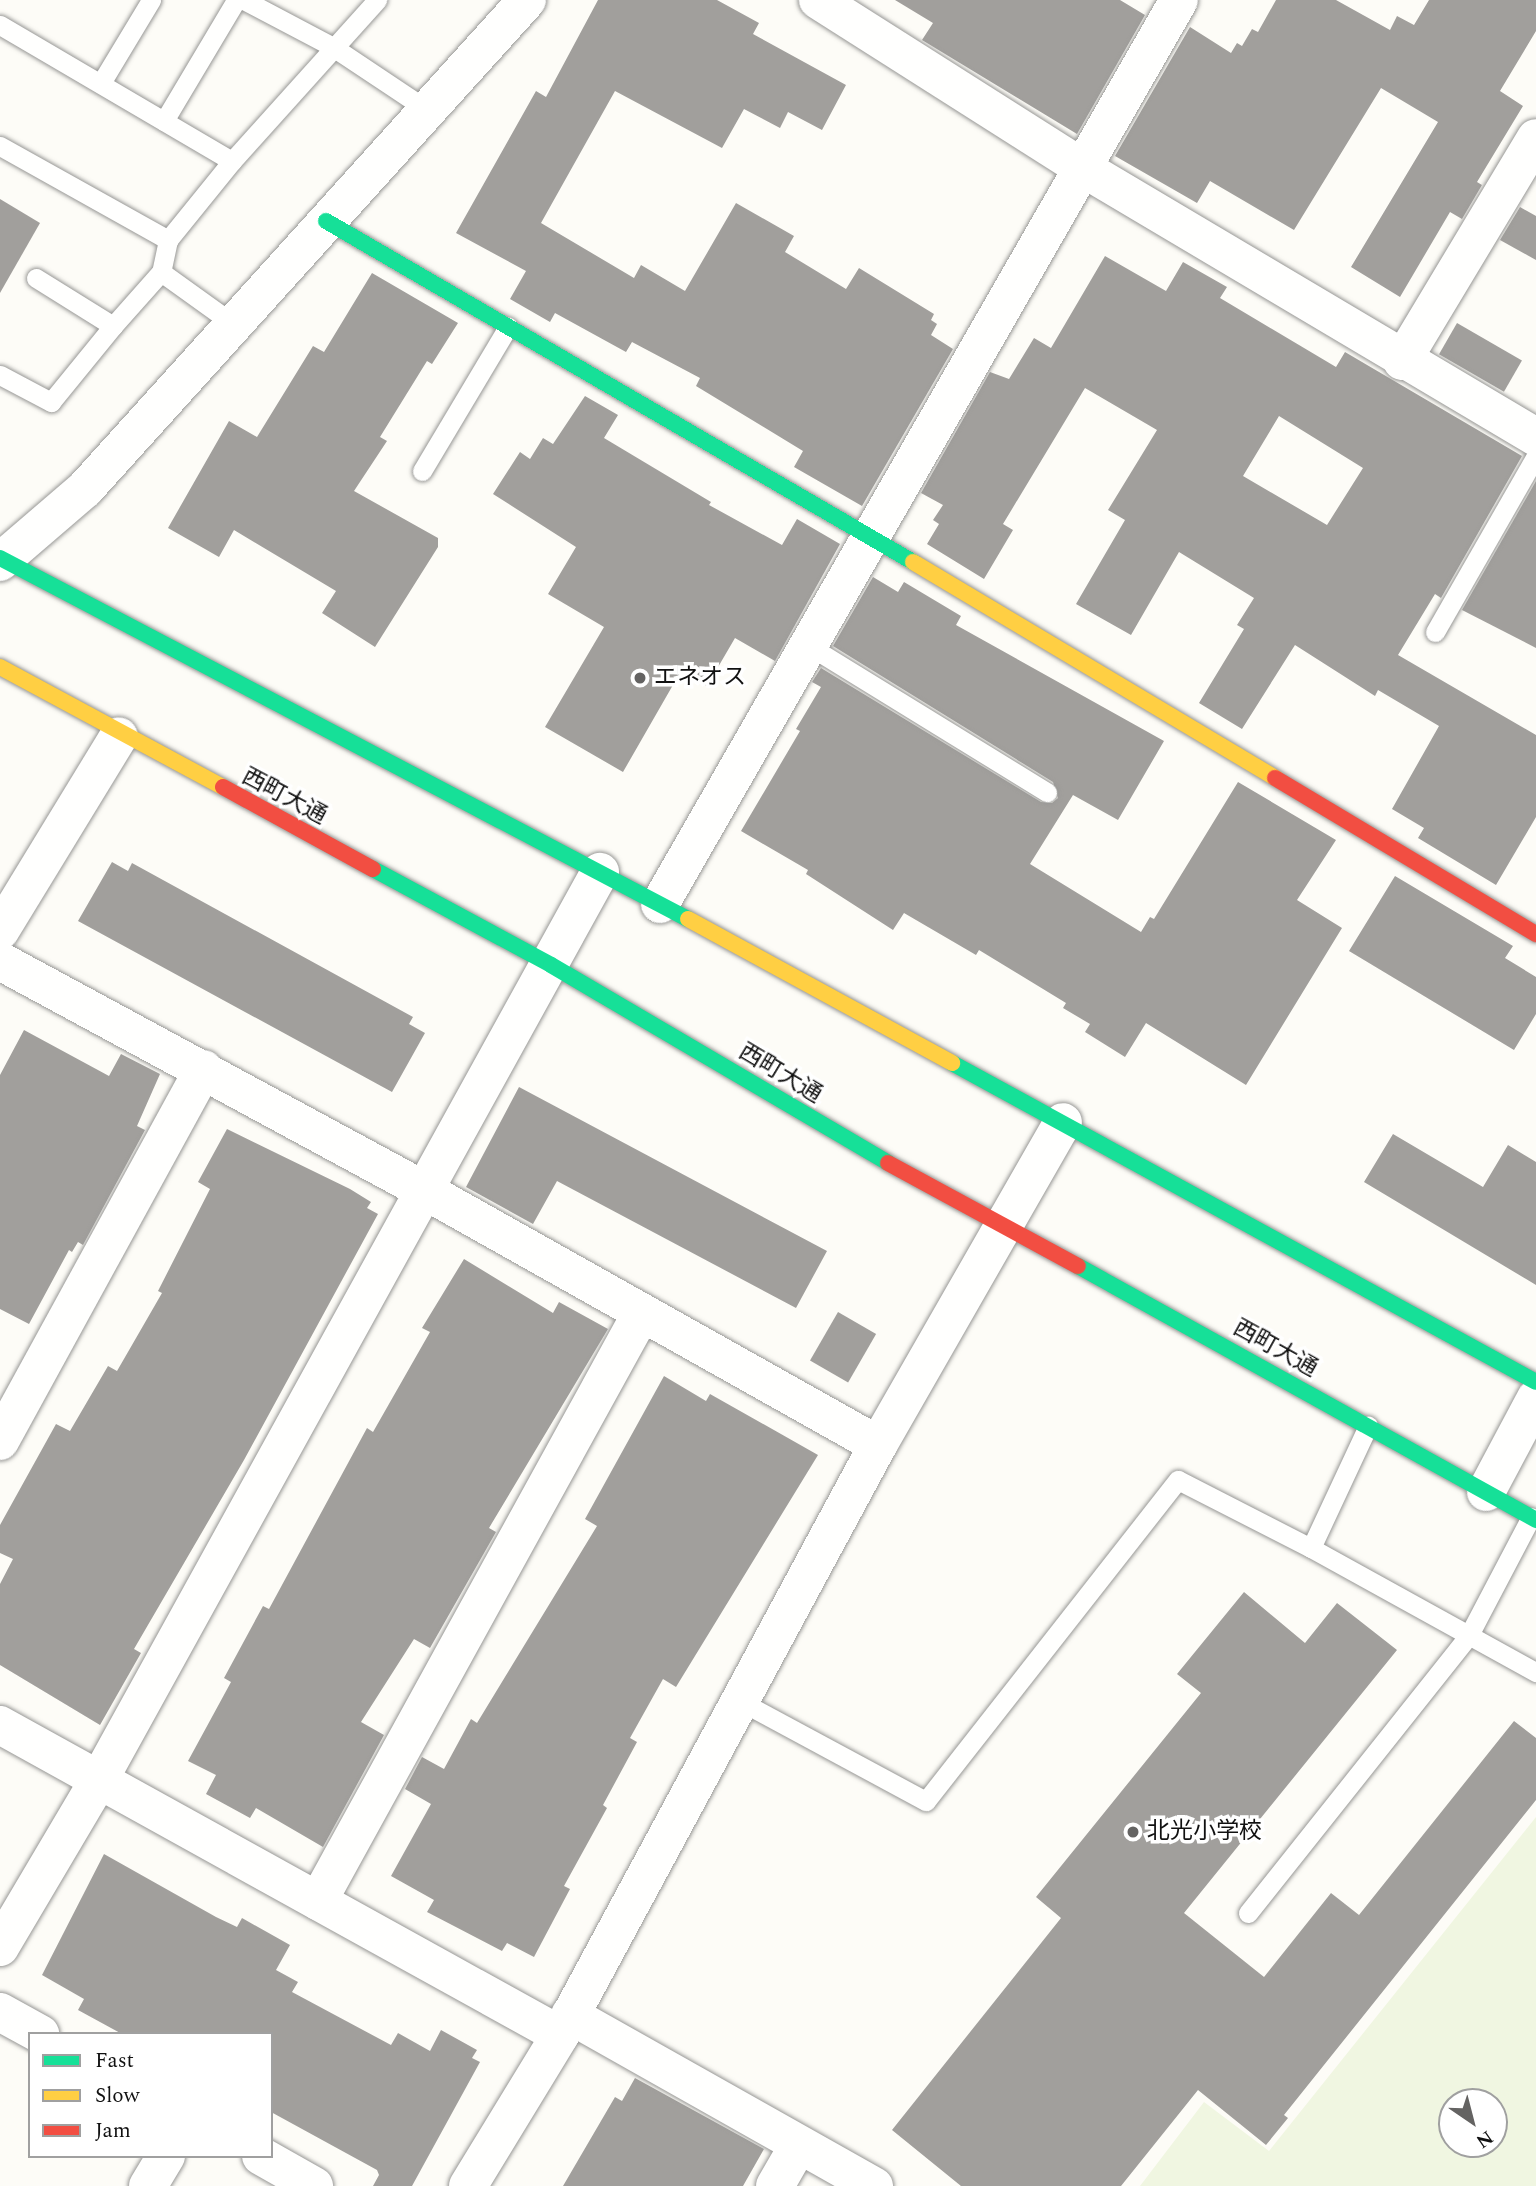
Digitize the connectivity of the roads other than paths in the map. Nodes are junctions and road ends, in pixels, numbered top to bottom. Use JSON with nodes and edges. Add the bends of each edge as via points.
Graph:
{"nodes":[{"id":1,"x":151,"y":0,"type":"edge"},
{"id":2,"x":236,"y":0,"type":"edge"},
{"id":3,"x":244,"y":0,"type":"edge"},
{"id":4,"x":377,"y":0,"type":"edge"},
{"id":5,"x":527,"y":0,"type":"edge"},
{"id":6,"x":818,"y":0,"type":"edge"},
{"id":7,"x":1179,"y":0,"type":"edge"},
{"id":8,"x":0,"y":25,"type":"edge"},
{"id":9,"x":333,"y":47,"type":"junction"},
{"id":10,"x":101,"y":83,"type":"junction"},
{"id":11,"x":426,"y":109,"type":"junction"},
{"id":12,"x":164,"y":121,"type":"junction"},
{"id":13,"x":1536,"y":138,"type":"edge"},
{"id":14,"x":0,"y":146,"type":"edge"},
{"id":15,"x":232,"y":161,"type":"junction"},
{"id":16,"x":1081,"y":167,"type":"junction"},
{"id":17,"x":326,"y":221,"type":"junction"},
{"id":18,"x":168,"y":240,"type":"junction"},
{"id":19,"x":161,"y":272,"type":"junction"},
{"id":20,"x":36,"y":278,"type":"dead end"},
{"id":21,"x":232,"y":323,"type":"junction"},
{"id":22,"x":113,"y":326,"type":"junction"},
{"id":23,"x":508,"y":327,"type":"junction"},
{"id":24,"x":1402,"y":362,"type":"junction"},
{"id":25,"x":0,"y":375,"type":"edge"},
{"id":26,"x":1536,"y":438,"type":"edge"},
{"id":27,"x":1536,"y":456,"type":"edge"},
{"id":28,"x":422,"y":471,"type":"dead end"},
{"id":29,"x":867,"y":535,"type":"junction"},
{"id":30,"x":1,"y":559,"type":"edge"},
{"id":31,"x":1435,"y":632,"type":"dead end"},
{"id":32,"x":806,"y":644,"type":"junction"},
{"id":33,"x":0,"y":667,"type":"edge"},
{"id":34,"x":119,"y":736,"type":"junction"},
{"id":35,"x":1047,"y":792,"type":"dead end"},
{"id":36,"x":600,"y":872,"type":"junction"},
{"id":37,"x":660,"y":904,"type":"junction"},
{"id":38,"x":0,"y":931,"type":"edge"},
{"id":39,"x":1536,"y":933,"type":"edge"},
{"id":40,"x":0,"y":961,"type":"edge"},
{"id":41,"x":551,"y":965,"type":"junction"},
{"id":42,"x":204,"y":1069,"type":"junction"},
{"id":43,"x":1063,"y":1122,"type":"junction"},
{"id":44,"x":422,"y":1189,"type":"junction"},
{"id":45,"x":1004,"y":1225,"type":"junction"},
{"id":46,"x":641,"y":1314,"type":"junction"},
{"id":47,"x":1536,"y":1382,"type":"edge"},
{"id":48,"x":1536,"y":1398,"type":"edge"},
{"id":49,"x":1368,"y":1426,"type":"junction"},
{"id":50,"x":0,"y":1441,"type":"edge"},
{"id":51,"x":878,"y":1445,"type":"junction"},
{"id":52,"x":1486,"y":1492,"type":"junction"},
{"id":53,"x":1533,"y":1519,"type":"edge"},
{"id":54,"x":1311,"y":1548,"type":"junction"},
{"id":55,"x":1469,"y":1635,"type":"junction"},
{"id":56,"x":1536,"y":1672,"type":"edge"},
{"id":57,"x":740,"y":1701,"type":"junction"},
{"id":58,"x":0,"y":1725,"type":"edge"},
{"id":59,"x":100,"y":1778,"type":"junction"},
{"id":60,"x":318,"y":1901,"type":"junction"},
{"id":61,"x":1248,"y":1913,"type":"dead end"},
{"id":62,"x":0,"y":1947,"type":"edge"},
{"id":63,"x":0,"y":2012,"type":"edge"},
{"id":64,"x":565,"y":2025,"type":"junction"},
{"id":65,"x":36,"y":2032,"type":"edge"},
{"id":66,"x":798,"y":2146,"type":"junction"},
{"id":67,"x":165,"y":2158,"type":"edge"},
{"id":68,"x":265,"y":2158,"type":"edge"},
{"id":69,"x":148,"y":2186,"type":"edge"},
{"id":70,"x":314,"y":2186,"type":"edge"},
{"id":71,"x":468,"y":2186,"type":"edge"},
{"id":72,"x":775,"y":2186,"type":"edge"},
{"id":73,"x":874,"y":2186,"type":"edge"}],
"edges":[{"from":1,"to":10,"type":"lane"},
{"from":2,"to":12,"type":"lane"},
{"from":3,"to":9,"type":"lane"},
{"from":4,"to":9,"type":"lane"},
{"from":5,"to":11,"type":"street"},
{"from":6,"to":16,"type":"street"},
{"from":7,"to":16,"type":"street"},
{"from":8,"to":10,"type":"lane"},
{"from":9,"to":11,"type":"lane"},
{"from":9,"to":15,"type":"lane"},
{"from":10,"to":12,"type":"lane"},
{"from":11,"to":17,"type":"street"},
{"from":12,"to":15,"type":"lane"},
{"from":13,"to":24,"type":"street"},
{"from":14,"to":18,"type":"lane"},
{"from":15,"to":18,"type":"lane"},
{"from":16,"to":24,"type":"street"},
{"from":16,"to":29,"type":"street"},
{"from":17,"to":21,"type":"street"},
{"from":17,"to":23,"type":"street"},
{"from":18,"to":19,"type":"lane"},
{"from":19,"to":21,"type":"lane"},
{"from":19,"to":22,"type":"lane"},
{"from":20,"to":22,"type":"lane"},
{"from":21,"to":30,"type":"street","via":[[85,489]]},
{"from":22,"to":25,"type":"lane","via":[[51,402]]},
{"from":23,"to":28,"type":"lane"},
{"from":23,"to":29,"type":"street"},
{"from":24,"to":26,"type":"street"},
{"from":27,"to":31,"type":"lane"},
{"from":29,"to":32,"type":"street"},
{"from":29,"to":39,"type":"street"},
{"from":30,"to":36,"type":"street"},
{"from":32,"to":35,"type":"lane"},
{"from":32,"to":37,"type":"street"},
{"from":33,"to":34,"type":"street","name":"西町大通"},
{"from":34,"to":38,"type":"street"},
{"from":34,"to":41,"type":"street","name":"西町大通"},
{"from":36,"to":37,"type":"street"},
{"from":36,"to":41,"type":"street"},
{"from":37,"to":43,"type":"street"},
{"from":40,"to":42,"type":"street"},
{"from":41,"to":44,"type":"street"},
{"from":41,"to":45,"type":"street","name":"西町大通","via":[[947,1198]]},
{"from":42,"to":44,"type":"street"},
{"from":42,"to":50,"type":"street"},
{"from":43,"to":45,"type":"street"},
{"from":43,"to":47,"type":"street"},
{"from":44,"to":46,"type":"street"},
{"from":44,"to":59,"type":"street"},
{"from":45,"to":49,"type":"street","name":"西町大通"},
{"from":45,"to":51,"type":"street"},
{"from":46,"to":51,"type":"street"},
{"from":46,"to":60,"type":"street"},
{"from":48,"to":52,"type":"street"},
{"from":49,"to":52,"type":"street","name":"西町大通"},
{"from":49,"to":54,"type":"lane"},
{"from":51,"to":57,"type":"street"},
{"from":52,"to":53,"type":"street","name":"西町大通"},
{"from":53,"to":55,"type":"lane"},
{"from":54,"to":55,"type":"lane"},
{"from":54,"to":57,"type":"lane","via":[[1178,1480],[926,1801]]},
{"from":55,"to":56,"type":"lane"},
{"from":55,"to":61,"type":"lane"},
{"from":57,"to":64,"type":"street"},
{"from":58,"to":59,"type":"street"},
{"from":59,"to":60,"type":"street"},
{"from":59,"to":62,"type":"street"},
{"from":60,"to":64,"type":"street"},
{"from":63,"to":65,"type":"street"},
{"from":64,"to":66,"type":"street"},
{"from":64,"to":71,"type":"street"},
{"from":66,"to":72,"type":"street"},
{"from":66,"to":73,"type":"street"},
{"from":67,"to":69,"type":"street"},
{"from":68,"to":70,"type":"street"}]}
